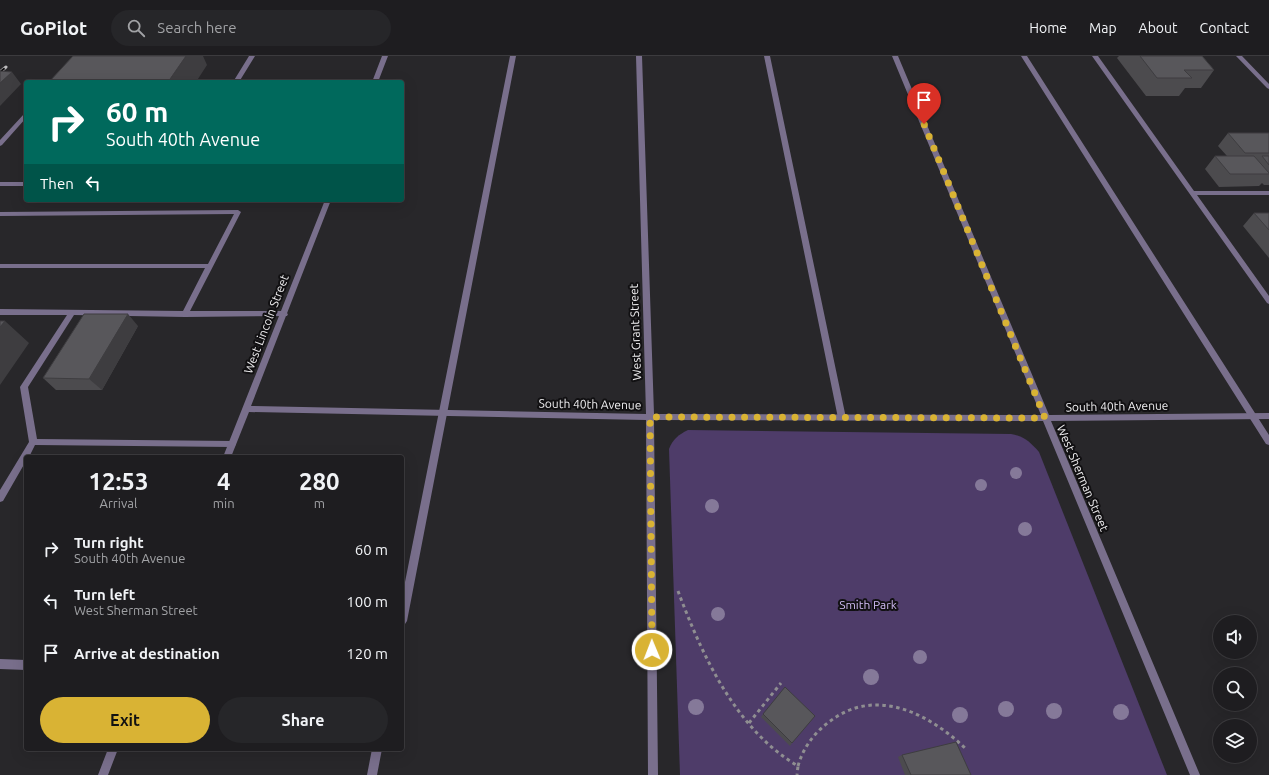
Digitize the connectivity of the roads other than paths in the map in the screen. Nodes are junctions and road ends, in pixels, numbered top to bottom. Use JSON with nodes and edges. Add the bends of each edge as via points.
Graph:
{"nodes":[{"id":1,"x":252,"y":56,"type":"edge"},
{"id":2,"x":385,"y":56,"type":"edge"},
{"id":3,"x":513,"y":56,"type":"edge"},
{"id":4,"x":639,"y":56,"type":"edge"},
{"id":5,"x":767,"y":56,"type":"edge"},
{"id":6,"x":895,"y":56,"type":"edge"},
{"id":7,"x":1024,"y":56,"type":"edge"},
{"id":8,"x":1095,"y":56,"type":"edge"},
{"id":9,"x":1239,"y":56,"type":"edge"},
{"id":10,"x":237,"y":80,"type":"edge"},
{"id":11,"x":376,"y":80,"type":"edge"},
{"id":12,"x":1269,"y":87,"type":"edge"},
{"id":13,"x":24,"y":117,"type":"edge"},
{"id":14,"x":0,"y":144,"type":"edge"},
{"id":15,"x":0,"y":184,"type":"edge"},
{"id":16,"x":24,"y":184,"type":"edge"},
{"id":17,"x":1192,"y":193,"type":"junction"},
{"id":18,"x":1269,"y":193,"type":"edge"},
{"id":19,"x":327,"y":202,"type":"edge"},
{"id":20,"x":0,"y":214,"type":"edge"},
{"id":21,"x":0,"y":266,"type":"edge"},
{"id":22,"x":211,"y":266,"type":"junction"},
{"id":23,"x":1269,"y":301,"type":"edge"},
{"id":24,"x":0,"y":312,"type":"edge"},
{"id":25,"x":72,"y":313,"type":"junction"},
{"id":26,"x":185,"y":314,"type":"junction"},
{"id":27,"x":284,"y":314,"type":"junction"},
{"id":28,"x":246,"y":409,"type":"junction"},
{"id":29,"x":442,"y":413,"type":"junction"},
{"id":30,"x":1253,"y":416,"type":"junction"},
{"id":31,"x":1269,"y":416,"type":"edge"},
{"id":32,"x":650,"y":417,"type":"junction"},
{"id":33,"x":842,"y":418,"type":"junction"},
{"id":34,"x":1045,"y":418,"type":"junction"},
{"id":35,"x":33,"y":442,"type":"junction"},
{"id":36,"x":1269,"y":442,"type":"edge"},
{"id":37,"x":232,"y":444,"type":"junction"},
{"id":38,"x":25,"y":455,"type":"edge"},
{"id":39,"x":229,"y":455,"type":"edge"},
{"id":40,"x":24,"y":457,"type":"edge"},
{"id":41,"x":0,"y":498,"type":"edge"},
{"id":42,"x":404,"y":611,"type":"edge"},
{"id":43,"x":0,"y":664,"type":"edge"},
{"id":44,"x":24,"y":665,"type":"edge"},
{"id":45,"x":112,"y":751,"type":"edge"},
{"id":46,"x":377,"y":751,"type":"edge"},
{"id":47,"x":103,"y":775,"type":"edge"},
{"id":48,"x":372,"y":775,"type":"edge"},
{"id":49,"x":653,"y":775,"type":"edge"},
{"id":50,"x":1195,"y":775,"type":"edge"}],
"edges":[{"from":1,"to":10,"type":"street"},
{"from":2,"to":11,"type":"street"},
{"from":3,"to":29,"type":"street"},
{"from":4,"to":32,"type":"street","name":"West Grant Street"},
{"from":5,"to":33,"type":"street"},
{"from":6,"to":34,"type":"street","name":"West Sherman Street"},
{"from":7,"to":30,"type":"street"},
{"from":8,"to":17,"type":"street"},
{"from":9,"to":12,"type":"street"},
{"from":13,"to":14,"type":"street"},
{"from":15,"to":16,"type":"street"},
{"from":17,"to":18,"type":"street"},
{"from":17,"to":23,"type":"street"},
{"from":19,"to":27,"type":"street","name":"West Lincoln Street"},
{"from":20,"to":22,"type":"street","via":[[238,212]]},
{"from":21,"to":22,"type":"street"},
{"from":22,"to":26,"type":"street"},
{"from":24,"to":25,"type":"street"},
{"from":25,"to":26,"type":"street"},
{"from":25,"to":35,"type":"street","via":[[24,387]]},
{"from":26,"to":27,"type":"street"},
{"from":27,"to":28,"type":"street","name":"West Lincoln Street"},
{"from":28,"to":29,"type":"street","name":"South 40th Avenue"},
{"from":28,"to":37,"type":"street","name":"West Lincoln Street"},
{"from":29,"to":32,"type":"street","name":"South 40th Avenue"},
{"from":29,"to":42,"type":"street"},
{"from":30,"to":31,"type":"street","name":"South 40th Avenue"},
{"from":30,"to":34,"type":"street","name":"South 40th Avenue"},
{"from":30,"to":36,"type":"street"},
{"from":32,"to":33,"type":"street","name":"South 40th Avenue"},
{"from":32,"to":49,"type":"street","name":"West Grant Street"},
{"from":33,"to":34,"type":"street","name":"South 40th Avenue"},
{"from":34,"to":50,"type":"street","name":"West Sherman Street"},
{"from":35,"to":37,"type":"street"},
{"from":35,"to":38,"type":"street"},
{"from":37,"to":39,"type":"street","name":"West Lincoln Street"},
{"from":40,"to":41,"type":"street"},
{"from":43,"to":44,"type":"street"},
{"from":45,"to":47,"type":"street"},
{"from":46,"to":48,"type":"street"}]}
